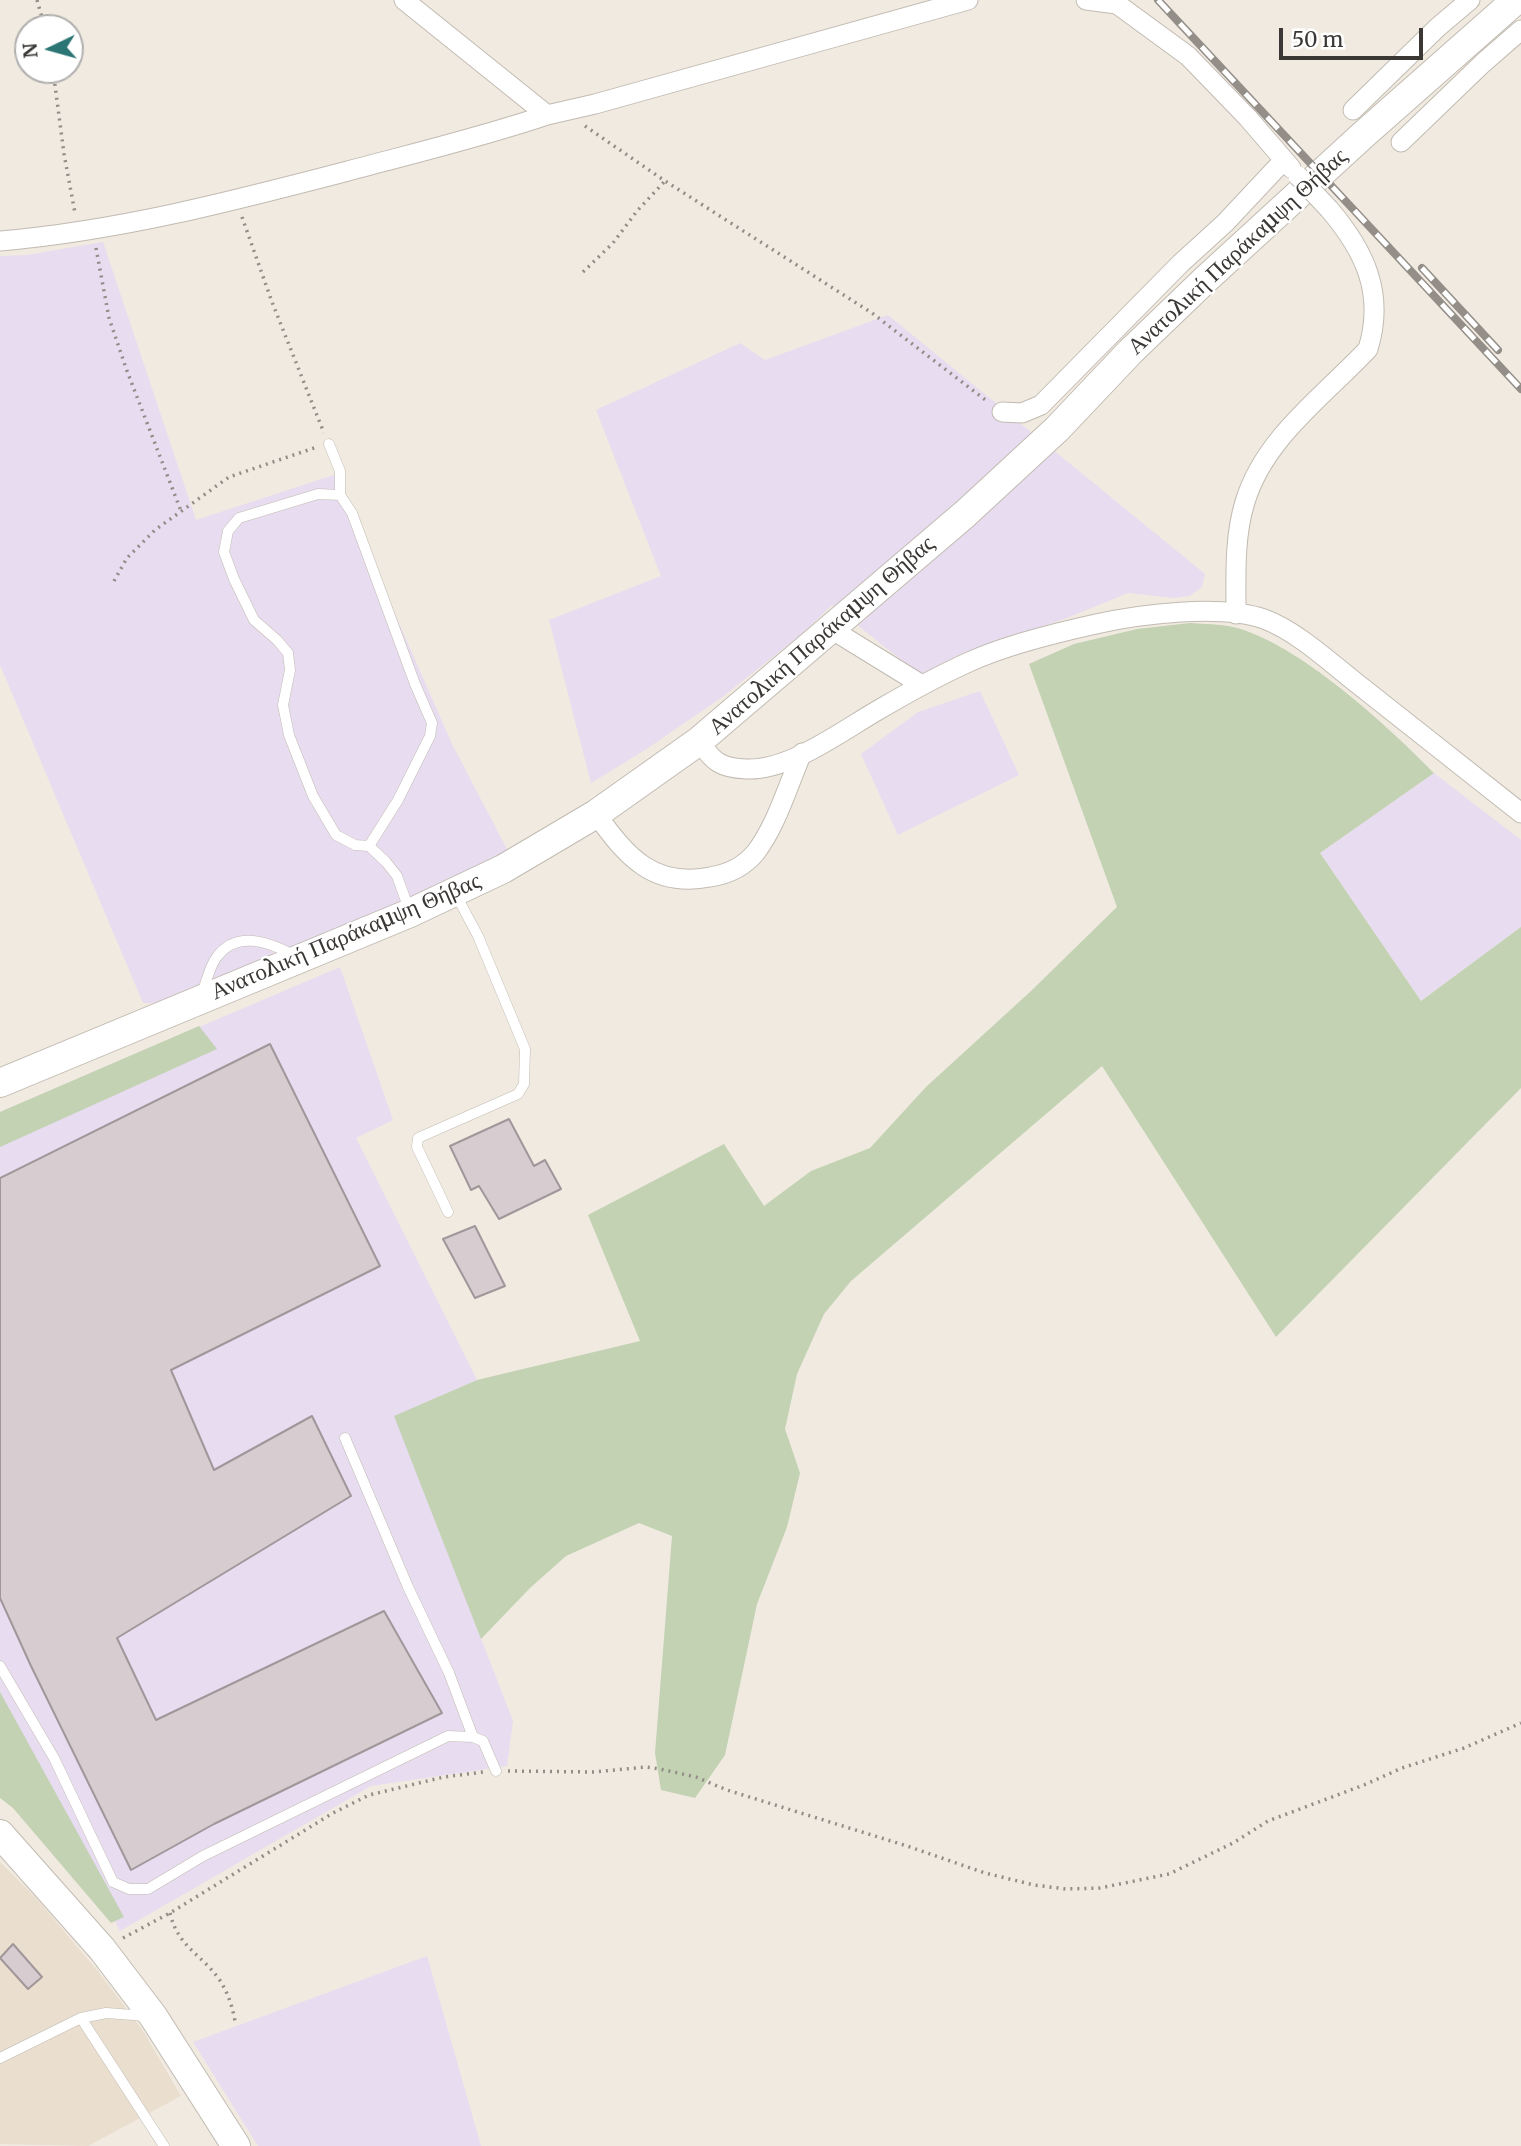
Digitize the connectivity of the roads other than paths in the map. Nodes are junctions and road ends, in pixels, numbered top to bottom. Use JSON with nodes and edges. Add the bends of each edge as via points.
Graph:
{"nodes":[{"id":1,"x":404,"y":0,"type":"edge"},
{"id":2,"x":968,"y":0,"type":"edge"},
{"id":3,"x":1086,"y":0,"type":"edge"},
{"id":4,"x":1470,"y":0,"type":"edge"},
{"id":5,"x":1517,"y":0,"type":"edge"},
{"id":6,"x":1521,"y":30,"type":"edge"},
{"id":7,"x":1353,"y":110,"type":"dead end"},
{"id":8,"x":555,"y":114,"type":"junction"},
{"id":9,"x":1401,"y":142,"type":"dead end"},
{"id":10,"x":1284,"y":160,"type":"junction"},
{"id":11,"x":0,"y":241,"type":"edge"},
{"id":12,"x":1002,"y":412,"type":"road end"},
{"id":13,"x":329,"y":444,"type":"road end"},
{"id":14,"x":340,"y":495,"type":"junction"},
{"id":15,"x":1236,"y":614,"type":"junction"},
{"id":16,"x":831,"y":629,"type":"junction"},
{"id":17,"x":922,"y":685,"type":"junction"},
{"id":18,"x":699,"y":741,"type":"junction"},
{"id":19,"x":802,"y":754,"type":"junction"},
{"id":20,"x":1521,"y":813,"type":"edge"},
{"id":21,"x":596,"y":814,"type":"junction"},
{"id":22,"x":369,"y":846,"type":"junction"},
{"id":23,"x":455,"y":893,"type":"junction"},
{"id":24,"x":410,"y":914,"type":"junction"},
{"id":25,"x":299,"y":958,"type":"junction"},
{"id":26,"x":200,"y":999,"type":"junction"},
{"id":27,"x":0,"y":1083,"type":"edge"},
{"id":28,"x":448,"y":1212,"type":"dead end"},
{"id":29,"x":345,"y":1438,"type":"dead end"},
{"id":30,"x":0,"y":1666,"type":"edge"},
{"id":31,"x":473,"y":1737,"type":"junction"},
{"id":32,"x":496,"y":1770,"type":"road end"},
{"id":33,"x":0,"y":1834,"type":"edge"},
{"id":34,"x":153,"y":2016,"type":"junction"},
{"id":35,"x":81,"y":2018,"type":"junction"},
{"id":36,"x":0,"y":2058,"type":"edge"},
{"id":37,"x":164,"y":2146,"type":"edge"},
{"id":38,"x":236,"y":2146,"type":"edge"}],
"edges":[{"from":1,"to":8,"type":"street"},
{"from":2,"to":8,"type":"street"},
{"from":3,"to":10,"type":"street","via":[[1117,4],[1188,56]]},
{"from":4,"to":7,"type":"street"},
{"from":5,"to":16,"type":"main road","name":"Ανατολική Παράκαμψη Θήβας","via":[[1206,279],[965,514]]},
{"from":6,"to":9,"type":"street"},
{"from":8,"to":11,"type":"street","via":[[171,215]]},
{"from":10,"to":12,"type":"street","via":[[1041,405],[1022,413]]},
{"from":10,"to":15,"type":"street","bridge":true,"via":[[1347,229],[1359,249],[1374,295],[1375,327],[1368,349],[1275,445],[1254,478],[1239,534]]},
{"from":13,"to":14,"type":"lane","via":[[340,471]]},
{"from":14,"to":22,"type":"lane","via":[[352,513],[432,723],[398,800]]},
{"from":14,"to":22,"type":"lane","via":[[318,494],[239,518],[228,531],[224,552],[254,620],[288,653],[290,670],[283,705],[289,735],[313,796],[336,835]]},
{"from":15,"to":17,"type":"street","via":[[1169,614],[1096,624],[972,660]]},
{"from":15,"to":20,"type":"street","via":[[1264,619],[1312,648]]},
{"from":16,"to":17,"type":"street"},
{"from":16,"to":18,"type":"main road","name":"Ανατολική Παράκαμψη Θήβας"},
{"from":17,"to":19,"type":"street"},
{"from":18,"to":19,"type":"street","via":[[711,759],[729,767],[773,765]]},
{"from":18,"to":21,"type":"main road","name":"Ανατολική Παράκαμψη Θήβας"},
{"from":19,"to":21,"type":"street","via":[[755,853],[731,873],[690,881],[655,873],[632,858]]},
{"from":21,"to":23,"type":"main road","name":"Ανατολική Παράκαμψη Θήβας"},
{"from":22,"to":24,"type":"lane","via":[[397,876]]},
{"from":23,"to":24,"type":"main road","name":"Ανατολική Παράκαμψη Θήβας"},
{"from":23,"to":28,"type":"lane","via":[[525,1049],[524,1084],[518,1094],[418,1138],[417,1147]]},
{"from":24,"to":25,"type":"main road","name":"Ανατολική Παράκαμψη Θήβας"},
{"from":25,"to":26,"type":"main road","name":"Ανατολική Παράκαμψη Θήβας"},
{"from":25,"to":26,"type":"lane","via":[[278,946],[250,940],[230,944],[215,959]]},
{"from":26,"to":27,"type":"main road","name":"Ανατολική Παράκαμψη Θήβας"},
{"from":29,"to":31,"type":"lane"},
{"from":30,"to":31,"type":"lane","via":[[54,1758],[113,1882],[129,1889],[148,1889],[203,1856],[448,1736]]},
{"from":31,"to":32,"type":"lane","via":[[483,1741]]},
{"from":33,"to":34,"type":"main road","via":[[102,1949]]},
{"from":34,"to":35,"type":"lane","via":[[106,2013]]},
{"from":34,"to":38,"type":"main road"},
{"from":35,"to":36,"type":"lane"},
{"from":35,"to":37,"type":"lane"}]}
